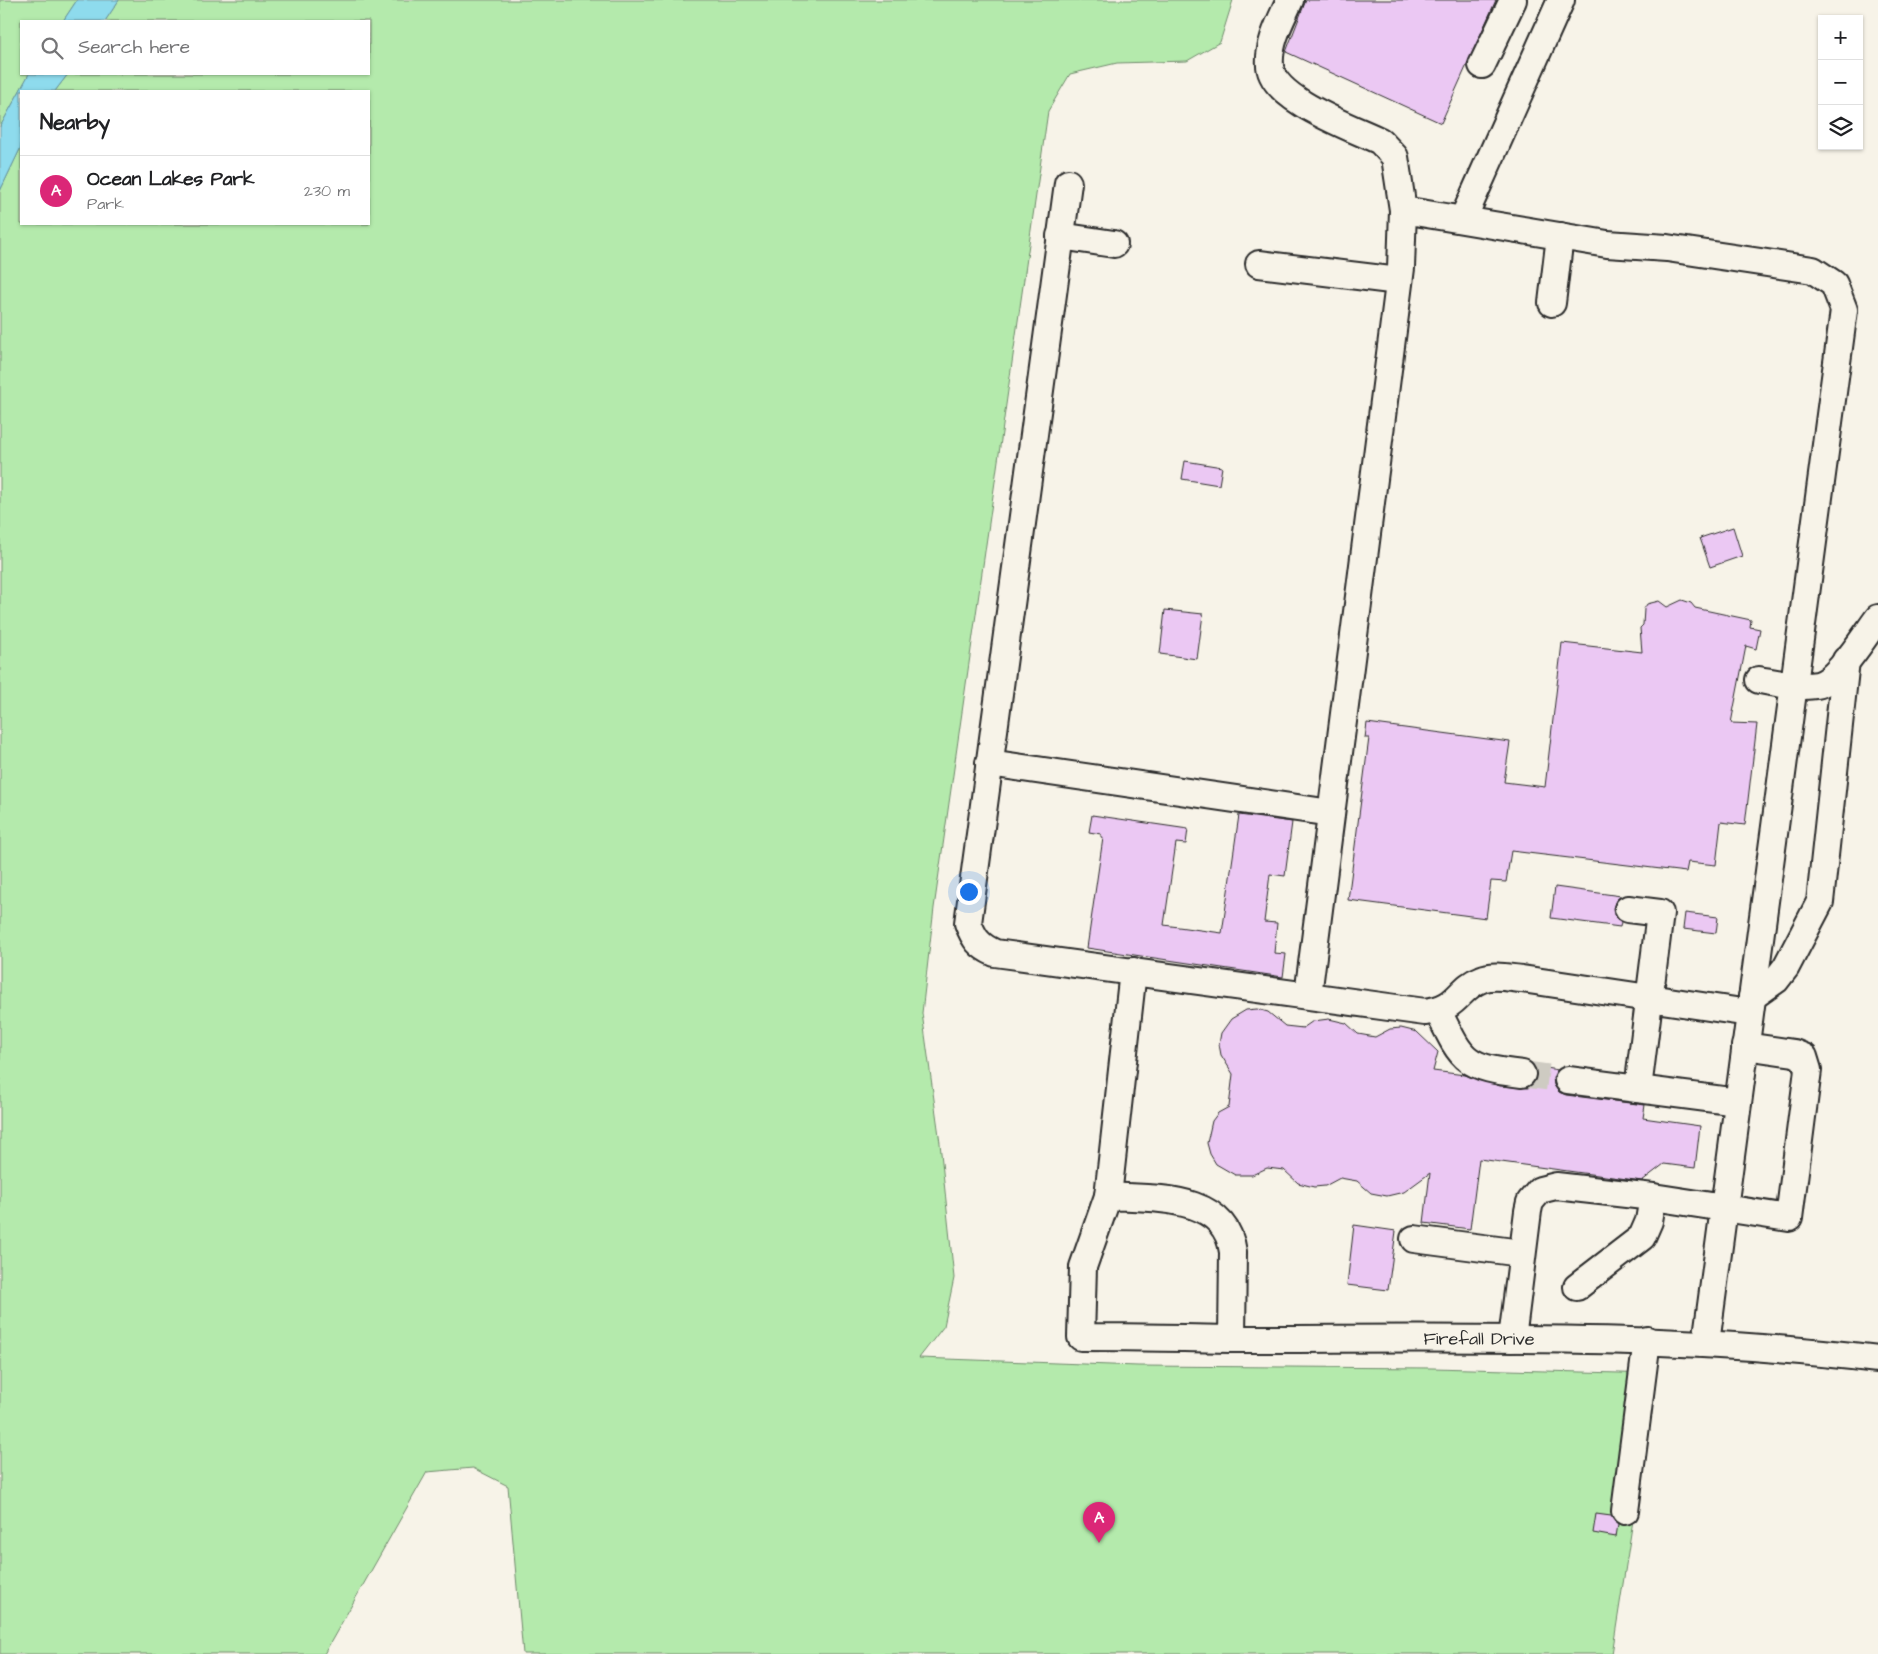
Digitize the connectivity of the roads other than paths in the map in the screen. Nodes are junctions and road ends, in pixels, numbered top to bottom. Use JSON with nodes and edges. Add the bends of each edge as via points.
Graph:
{"nodes":[{"id":1,"x":1290,"y":0,"type":"edge"},
{"id":2,"x":1513,"y":0,"type":"edge"},
{"id":3,"x":1561,"y":0,"type":"edge"},
{"id":4,"x":1482,"y":65,"type":"dead end"},
{"id":5,"x":1068,"y":183,"type":"dead end"},
{"id":6,"x":1403,"y":210,"type":"junction"},
{"id":7,"x":1463,"y":219,"type":"junction"},
{"id":8,"x":1060,"y":236,"type":"junction"},
{"id":9,"x":1560,"y":236,"type":"junction"},
{"id":10,"x":1114,"y":244,"type":"dead end"},
{"id":11,"x":1259,"y":264,"type":"dead end"},
{"id":12,"x":1399,"y":281,"type":"junction"},
{"id":13,"x":1552,"y":303,"type":"dead end"},
{"id":14,"x":1878,"y":618,"type":"edge"},
{"id":15,"x":1846,"y":660,"type":"junction"},
{"id":16,"x":1758,"y":680,"type":"dead end"},
{"id":17,"x":1795,"y":686,"type":"junction"},
{"id":18,"x":989,"y":763,"type":"junction"},
{"id":19,"x":1331,"y":813,"type":"junction"},
{"id":20,"x":1628,"y":909,"type":"dead end"},
{"id":21,"x":1133,"y":971,"type":"junction"},
{"id":22,"x":1308,"y":995,"type":"junction"},
{"id":23,"x":1650,"y":998,"type":"junction"},
{"id":24,"x":1750,"y":1005,"type":"junction"},
{"id":25,"x":1438,"y":1011,"type":"junction"},
{"id":26,"x":1745,"y":1046,"type":"junction"},
{"id":27,"x":1522,"y":1074,"type":"tunnel mouth"},
{"id":28,"x":1568,"y":1080,"type":"tunnel mouth"},
{"id":29,"x":1638,"y":1089,"type":"junction"},
{"id":30,"x":1738,"y":1102,"type":"junction"},
{"id":31,"x":1108,"y":1196,"type":"junction"},
{"id":32,"x":1653,"y":1197,"type":"junction"},
{"id":33,"x":1724,"y":1208,"type":"junction"},
{"id":34,"x":1414,"y":1239,"type":"dead end"},
{"id":35,"x":1521,"y":1253,"type":"junction"},
{"id":36,"x":1578,"y":1287,"type":"dead end"},
{"id":37,"x":1232,"y":1339,"type":"junction"},
{"id":38,"x":1512,"y":1339,"type":"junction"},
{"id":39,"x":1647,"y":1340,"type":"junction"},
{"id":40,"x":1706,"y":1343,"type":"junction"},
{"id":41,"x":1878,"y":1359,"type":"edge"},
{"id":42,"x":1625,"y":1511,"type":"dead end"}],
"edges":[{"from":1,"to":6,"type":"street","via":[[1272,43],[1270,65],[1277,85],[1297,101],[1389,148],[1394,157]]},
{"from":2,"to":4,"type":"street"},
{"from":3,"to":7,"type":"street"},
{"from":5,"to":8,"type":"street"},
{"from":6,"to":7,"type":"street"},
{"from":6,"to":12,"type":"street"},
{"from":7,"to":9,"type":"street"},
{"from":8,"to":10,"type":"street"},
{"from":8,"to":18,"type":"street"},
{"from":9,"to":13,"type":"street"},
{"from":9,"to":17,"type":"street","via":[[1797,267],[1813,270],[1834,284],[1844,310],[1843,326]]},
{"from":11,"to":12,"type":"street"},
{"from":12,"to":19,"type":"street"},
{"from":14,"to":15,"type":"street"},
{"from":15,"to":17,"type":"street","via":[[1830,680],[1817,685]]},
{"from":15,"to":24,"type":"street","via":[[1820,902],[1786,967]]},
{"from":16,"to":17,"type":"street"},
{"from":17,"to":24,"type":"street"},
{"from":18,"to":19,"type":"street"},
{"from":18,"to":21,"type":"street","via":[[968,923],[974,938],[982,947],[996,953]]},
{"from":19,"to":22,"type":"street"},
{"from":20,"to":23,"type":"street","via":[[1660,913]]},
{"from":21,"to":22,"type":"street"},
{"from":21,"to":31,"type":"street"},
{"from":22,"to":25,"type":"street","via":[[1425,1012]]},
{"from":23,"to":24,"type":"street"},
{"from":23,"to":25,"type":"street","via":[[1522,979],[1483,978],[1452,1004]]},
{"from":23,"to":29,"type":"street"},
{"from":24,"to":26,"type":"street"},
{"from":25,"to":27,"type":"street","via":[[1454,1044],[1474,1065]]},
{"from":26,"to":30,"type":"street"},
{"from":26,"to":33,"type":"street","via":[[1794,1053],[1804,1058],[1808,1070],[1789,1218]]},
{"from":28,"to":29,"type":"street"},
{"from":29,"to":30,"type":"street"},
{"from":30,"to":33,"type":"street"},
{"from":31,"to":37,"type":"street","via":[[1202,1208],[1224,1226],[1231,1238],[1233,1252]]},
{"from":31,"to":37,"type":"street","name":"Firefall Drive","via":[[1083,1267],[1081,1337]]},
{"from":32,"to":33,"type":"street"},
{"from":32,"to":35,"type":"street","via":[[1556,1186],[1540,1190],[1530,1202]]},
{"from":32,"to":36,"type":"street","via":[[1649,1221],[1642,1237]]},
{"from":33,"to":40,"type":"street"},
{"from":34,"to":35,"type":"street"},
{"from":35,"to":38,"type":"street"},
{"from":37,"to":38,"type":"street","name":"Firefall Drive"},
{"from":38,"to":39,"type":"street","name":"Firefall Drive"},
{"from":39,"to":40,"type":"street","name":"Firefall Drive"},
{"from":39,"to":42,"type":"street"},
{"from":40,"to":41,"type":"street","name":"Firefall Drive"}]}
